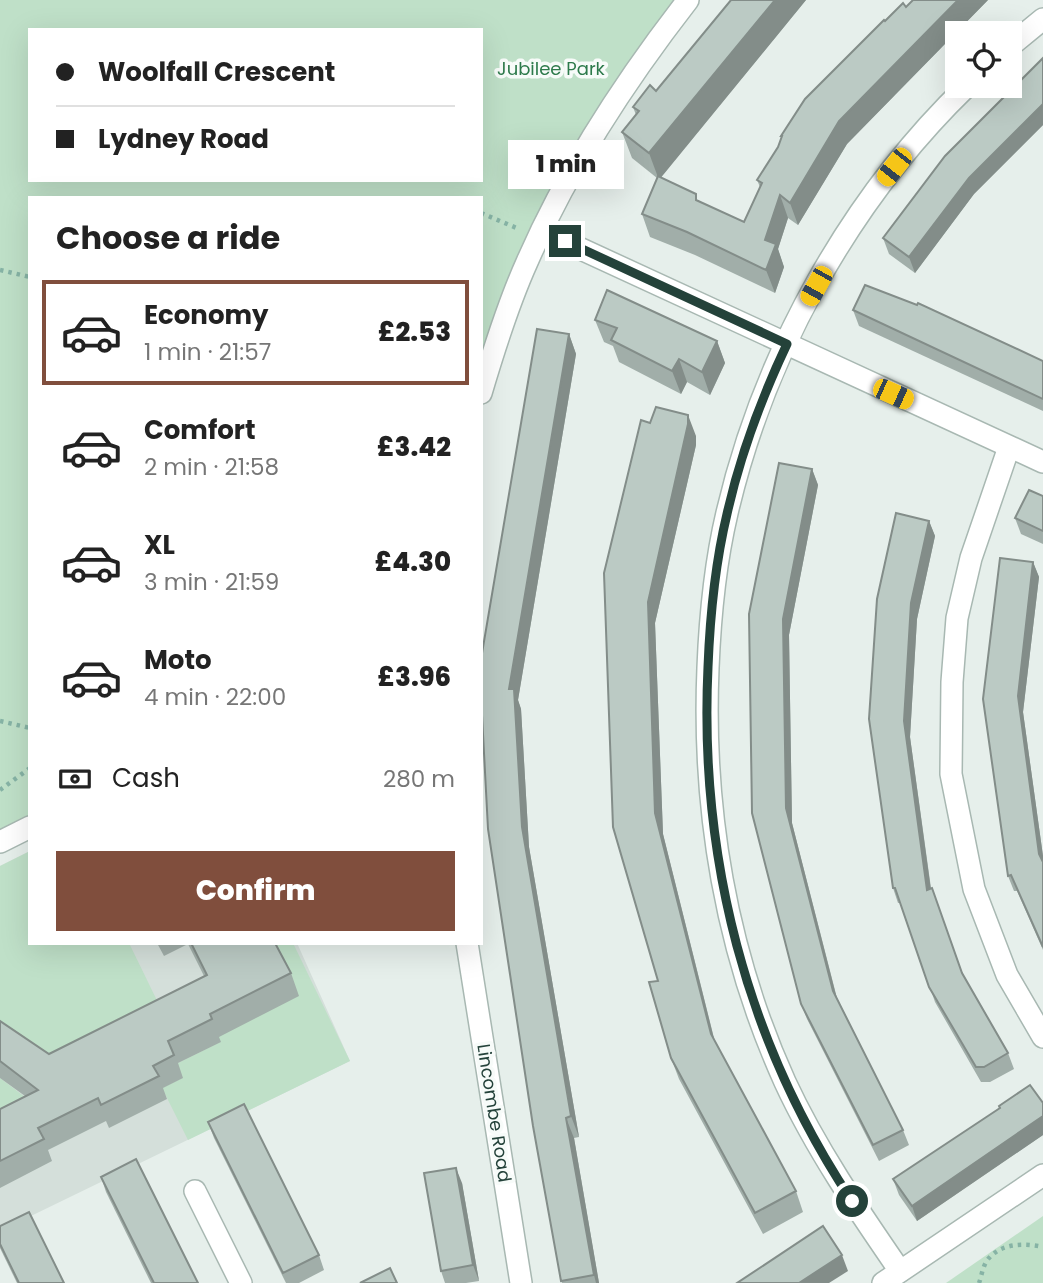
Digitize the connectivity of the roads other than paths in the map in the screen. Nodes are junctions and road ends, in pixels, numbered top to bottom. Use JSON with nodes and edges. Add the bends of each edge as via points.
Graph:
{"nodes":[{"id":1,"x":688,"y":0,"type":"edge"},
{"id":2,"x":1043,"y":19,"type":"edge"},
{"id":3,"x":1022,"y":37,"type":"edge"},
{"id":4,"x":955,"y":98,"type":"edge"},
{"id":5,"x":541,"y":234,"type":"junction"},
{"id":6,"x":787,"y":344,"type":"junction"},
{"id":7,"x":483,"y":386,"type":"edge"},
{"id":8,"x":1009,"y":447,"type":"junction"},
{"id":9,"x":1043,"y":462,"type":"edge"},
{"id":10,"x":28,"y":828,"type":"edge"},
{"id":11,"x":0,"y":842,"type":"edge"},
{"id":12,"x":467,"y":945,"type":"edge"},
{"id":13,"x":1043,"y":1037,"type":"edge"},
{"id":14,"x":1043,"y":1175,"type":"edge"},
{"id":15,"x":195,"y":1191,"type":"dead end"},
{"id":16,"x":893,"y":1278,"type":"edge"},
{"id":17,"x":241,"y":1283,"type":"edge"},
{"id":18,"x":521,"y":1283,"type":"edge"}],
"edges":[{"from":1,"to":5,"type":"street","via":[[611,108]]},
{"from":2,"to":3,"type":"street"},
{"from":4,"to":6,"type":"street","via":[[907,151],[851,227]]},
{"from":5,"to":6,"type":"street"},
{"from":5,"to":7,"type":"street"},
{"from":6,"to":8,"type":"street"},
{"from":6,"to":16,"type":"street","via":[[743,454],[718,558],[706,720],[716,845],[735,940],[785,1081]]},
{"from":8,"to":9,"type":"street"},
{"from":8,"to":13,"type":"street","via":[[971,558],[957,618],[951,774],[974,890],[1007,975]]},
{"from":10,"to":11,"type":"street"},
{"from":12,"to":18,"type":"street","name":"Lincombe Road"},
{"from":14,"to":16,"type":"street"},
{"from":15,"to":17,"type":"street"}]}
